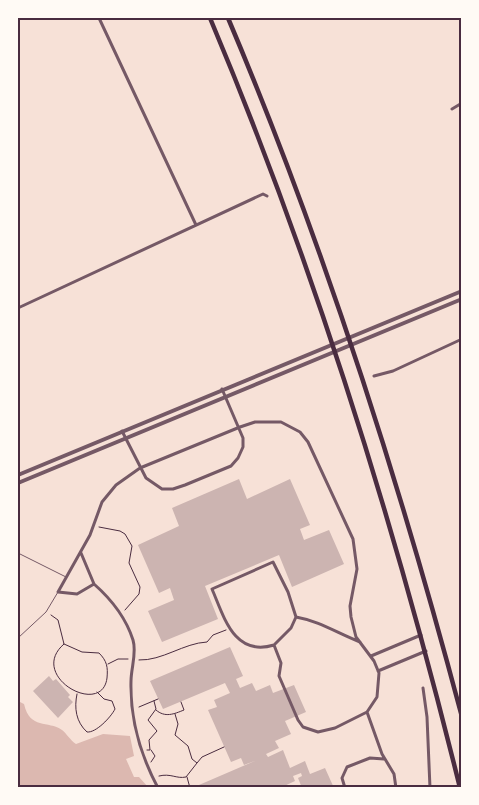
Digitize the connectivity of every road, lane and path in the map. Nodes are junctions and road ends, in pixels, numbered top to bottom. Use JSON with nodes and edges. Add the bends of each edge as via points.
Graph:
{"nodes":[{"id":1,"x":99,"y":18,"type":"edge"},
{"id":2,"x":210,"y":18,"type":"edge"},
{"id":3,"x":228,"y":18,"type":"edge"},
{"id":4,"x":462,"y":103,"type":"edge"},
{"id":5,"x":452,"y":109,"type":"dead end"},
{"id":6,"x":267,"y":196,"type":"dead end"},
{"id":7,"x":196,"y":225,"type":"junction"},
{"id":8,"x":462,"y":291,"type":"edge"},
{"id":9,"x":462,"y":299,"type":"edge"},
{"id":10,"x":18,"y":308,"type":"edge"},
{"id":11,"x":349,"y":337,"type":"junction"},
{"id":12,"x":462,"y":339,"type":"edge"},
{"id":13,"x":332,"y":343,"type":"junction"},
{"id":14,"x":352,"y":344,"type":"junction"},
{"id":15,"x":335,"y":350,"type":"junction"},
{"id":16,"x":374,"y":376,"type":"dead end"},
{"id":17,"x":222,"y":390,"type":"junction"},
{"id":18,"x":225,"y":396,"type":"junction"},
{"id":19,"x":240,"y":427,"type":"junction"},
{"id":20,"x":122,"y":431,"type":"junction"},
{"id":21,"x":126,"y":438,"type":"junction"},
{"id":22,"x":140,"y":468,"type":"junction"},
{"id":23,"x":18,"y":475,"type":"edge"},
{"id":24,"x":18,"y":483,"type":"edge"},
{"id":25,"x":94,"y":526,"type":"junction"},
{"id":26,"x":81,"y":552,"type":"junction"},
{"id":27,"x":18,"y":553,"type":"edge"},
{"id":28,"x":66,"y":577,"type":"junction"},
{"id":29,"x":94,"y":584,"type":"junction"},
{"id":30,"x":58,"y":592,"type":"junction"},
{"id":31,"x":46,"y":612,"type":"junction"},
{"id":32,"x":120,"y":613,"type":"junction"},
{"id":33,"x":296,"y":617,"type":"junction"},
{"id":34,"x":229,"y":629,"type":"junction"},
{"id":35,"x":421,"y":635,"type":"junction"},
{"id":36,"x":18,"y":638,"type":"edge"},
{"id":37,"x":360,"y":642,"type":"junction"},
{"id":38,"x":64,"y":644,"type":"junction"},
{"id":39,"x":274,"y":645,"type":"junction"},
{"id":40,"x":426,"y":651,"type":"junction"},
{"id":41,"x":371,"y":656,"type":"junction"},
{"id":42,"x":133,"y":660,"type":"junction"},
{"id":43,"x":107,"y":664,"type":"junction"},
{"id":44,"x":378,"y":671,"type":"junction"},
{"id":45,"x":422,"y":688,"type":"dead end"},
{"id":46,"x":97,"y":692,"type":"junction"},
{"id":47,"x":77,"y":693,"type":"junction"},
{"id":48,"x":158,"y":699,"type":"dead end"},
{"id":49,"x":154,"y":701,"type":"junction"},
{"id":50,"x":181,"y":702,"type":"dead end"},
{"id":51,"x":133,"y":709,"type":"junction"},
{"id":52,"x":155,"y":709,"type":"junction"},
{"id":53,"x":367,"y":712,"type":"junction"},
{"id":54,"x":175,"y":714,"type":"junction"},
{"id":55,"x":462,"y":717,"type":"edge"},
{"id":56,"x":224,"y":747,"type":"dead end"},
{"id":57,"x":150,"y":750,"type":"junction"},
{"id":58,"x":142,"y":753,"type":"junction"},
{"id":59,"x":385,"y":760,"type":"junction"},
{"id":60,"x":197,"y":763,"type":"junction"},
{"id":61,"x":147,"y":764,"type":"junction"},
{"id":62,"x":187,"y":776,"type":"junction"},
{"id":63,"x":153,"y":778,"type":"junction"},
{"id":64,"x":301,"y":786,"type":"dead end"},
{"id":65,"x":158,"y":788,"type":"edge"},
{"id":66,"x":190,"y":788,"type":"edge"},
{"id":67,"x":296,"y":788,"type":"edge"},
{"id":68,"x":346,"y":788,"type":"edge"},
{"id":69,"x":396,"y":788,"type":"edge"},
{"id":70,"x":430,"y":788,"type":"edge"},
{"id":71,"x":460,"y":788,"type":"edge"}],
"edges":[{"from":1,"to":7,"type":"street"},
{"from":2,"to":13,"type":"main road","via":[[275,180]]},
{"from":3,"to":11,"type":"main road","via":[[272,126]]},
{"from":4,"to":5,"type":"street"},
{"from":6,"to":7,"type":"street","via":[[263,194]]},
{"from":7,"to":10,"type":"street"},
{"from":8,"to":11,"type":"street"},
{"from":9,"to":14,"type":"street"},
{"from":11,"to":13,"type":"street"},
{"from":11,"to":14,"type":"main road"},
{"from":12,"to":16,"type":"street","via":[[393,371]]},
{"from":13,"to":15,"type":"main road"},
{"from":13,"to":17,"type":"street"},
{"from":14,"to":15,"type":"street"},
{"from":14,"to":55,"type":"main road","via":[[399,494]]},
{"from":15,"to":18,"type":"street"},
{"from":15,"to":35,"type":"main road"},
{"from":17,"to":18,"type":"street"},
{"from":17,"to":20,"type":"street"},
{"from":18,"to":19,"type":"street"},
{"from":18,"to":21,"type":"street"},
{"from":19,"to":22,"type":"street"},
{"from":19,"to":22,"type":"street","via":[[243,447],[231,466],[185,485],[162,489],[146,478]]},
{"from":19,"to":37,"type":"street","via":[[255,422],[281,422],[300,432],[308,442],[355,547],[357,569],[350,606]]},
{"from":20,"to":21,"type":"street"},
{"from":20,"to":23,"type":"street"},
{"from":21,"to":22,"type":"street"},
{"from":21,"to":24,"type":"street"},
{"from":22,"to":25,"type":"street","via":[[108,494]]},
{"from":25,"to":26,"type":"street"},
{"from":25,"to":32,"type":"path","via":[[120,531],[132,546],[129,563],[140,594]]},
{"from":26,"to":28,"type":"street"},
{"from":26,"to":29,"type":"street"},
{"from":27,"to":28,"type":"lane"},
{"from":28,"to":30,"type":"street"},
{"from":29,"to":30,"type":"street","via":[[77,594]]},
{"from":29,"to":32,"type":"street"},
{"from":30,"to":31,"type":"lane"},
{"from":31,"to":36,"type":"lane"},
{"from":31,"to":38,"type":"path","via":[[58,620]]},
{"from":32,"to":42,"type":"street","via":[[133,641]]},
{"from":33,"to":34,"type":"street","via":[[273,562],[212,589]]},
{"from":33,"to":37,"type":"street","via":[[317,621],[333,632]]},
{"from":33,"to":39,"type":"street","via":[[292,628]]},
{"from":34,"to":39,"type":"street","via":[[246,643]]},
{"from":34,"to":42,"type":"path","via":[[213,635],[207,642],[142,661]]},
{"from":35,"to":40,"type":"main road"},
{"from":35,"to":41,"type":"street"},
{"from":37,"to":41,"type":"street"},
{"from":38,"to":43,"type":"path","via":[[82,652],[99,653]]},
{"from":38,"to":47,"type":"path","via":[[54,657],[55,670]]},
{"from":39,"to":53,"type":"street","via":[[281,663],[279,676],[303,727],[324,731]]},
{"from":40,"to":44,"type":"street"},
{"from":40,"to":71,"type":"main road"},
{"from":41,"to":44,"type":"street"},
{"from":42,"to":43,"type":"path","via":[[118,659]]},
{"from":42,"to":51,"type":"street","via":[[130,682]]},
{"from":43,"to":46,"type":"path","via":[[106,683]]},
{"from":44,"to":53,"type":"street","via":[[377,697]]},
{"from":45,"to":70,"type":"street","via":[[427,717]]},
{"from":46,"to":47,"type":"path","via":[[89,695]]},
{"from":46,"to":47,"type":"path","via":[[112,701],[115,709],[93,732],[87,732],[80,724],[75,709]]},
{"from":48,"to":49,"type":"path"},
{"from":49,"to":51,"type":"path"},
{"from":49,"to":52,"type":"path"},
{"from":50,"to":54,"type":"path","via":[[184,710]]},
{"from":51,"to":58,"type":"street"},
{"from":52,"to":54,"type":"path","via":[[165,715]]},
{"from":52,"to":57,"type":"path","via":[[148,720],[157,731],[148,743]]},
{"from":53,"to":59,"type":"street"},
{"from":54,"to":60,"type":"path","via":[[178,724],[175,735],[188,746],[190,757]]},
{"from":56,"to":60,"type":"path","via":[[202,757]]},
{"from":57,"to":58,"type":"path"},
{"from":57,"to":61,"type":"path","via":[[154,758]]},
{"from":58,"to":61,"type":"street"},
{"from":59,"to":68,"type":"street","via":[[370,758],[347,768],[342,778]]},
{"from":59,"to":69,"type":"street","via":[[394,774]]},
{"from":60,"to":62,"type":"path"},
{"from":61,"to":63,"type":"street"},
{"from":62,"to":63,"type":"path","via":[[172,774]]},
{"from":62,"to":66,"type":"path"},
{"from":63,"to":65,"type":"street"},
{"from":64,"to":67,"type":"path"}]}
